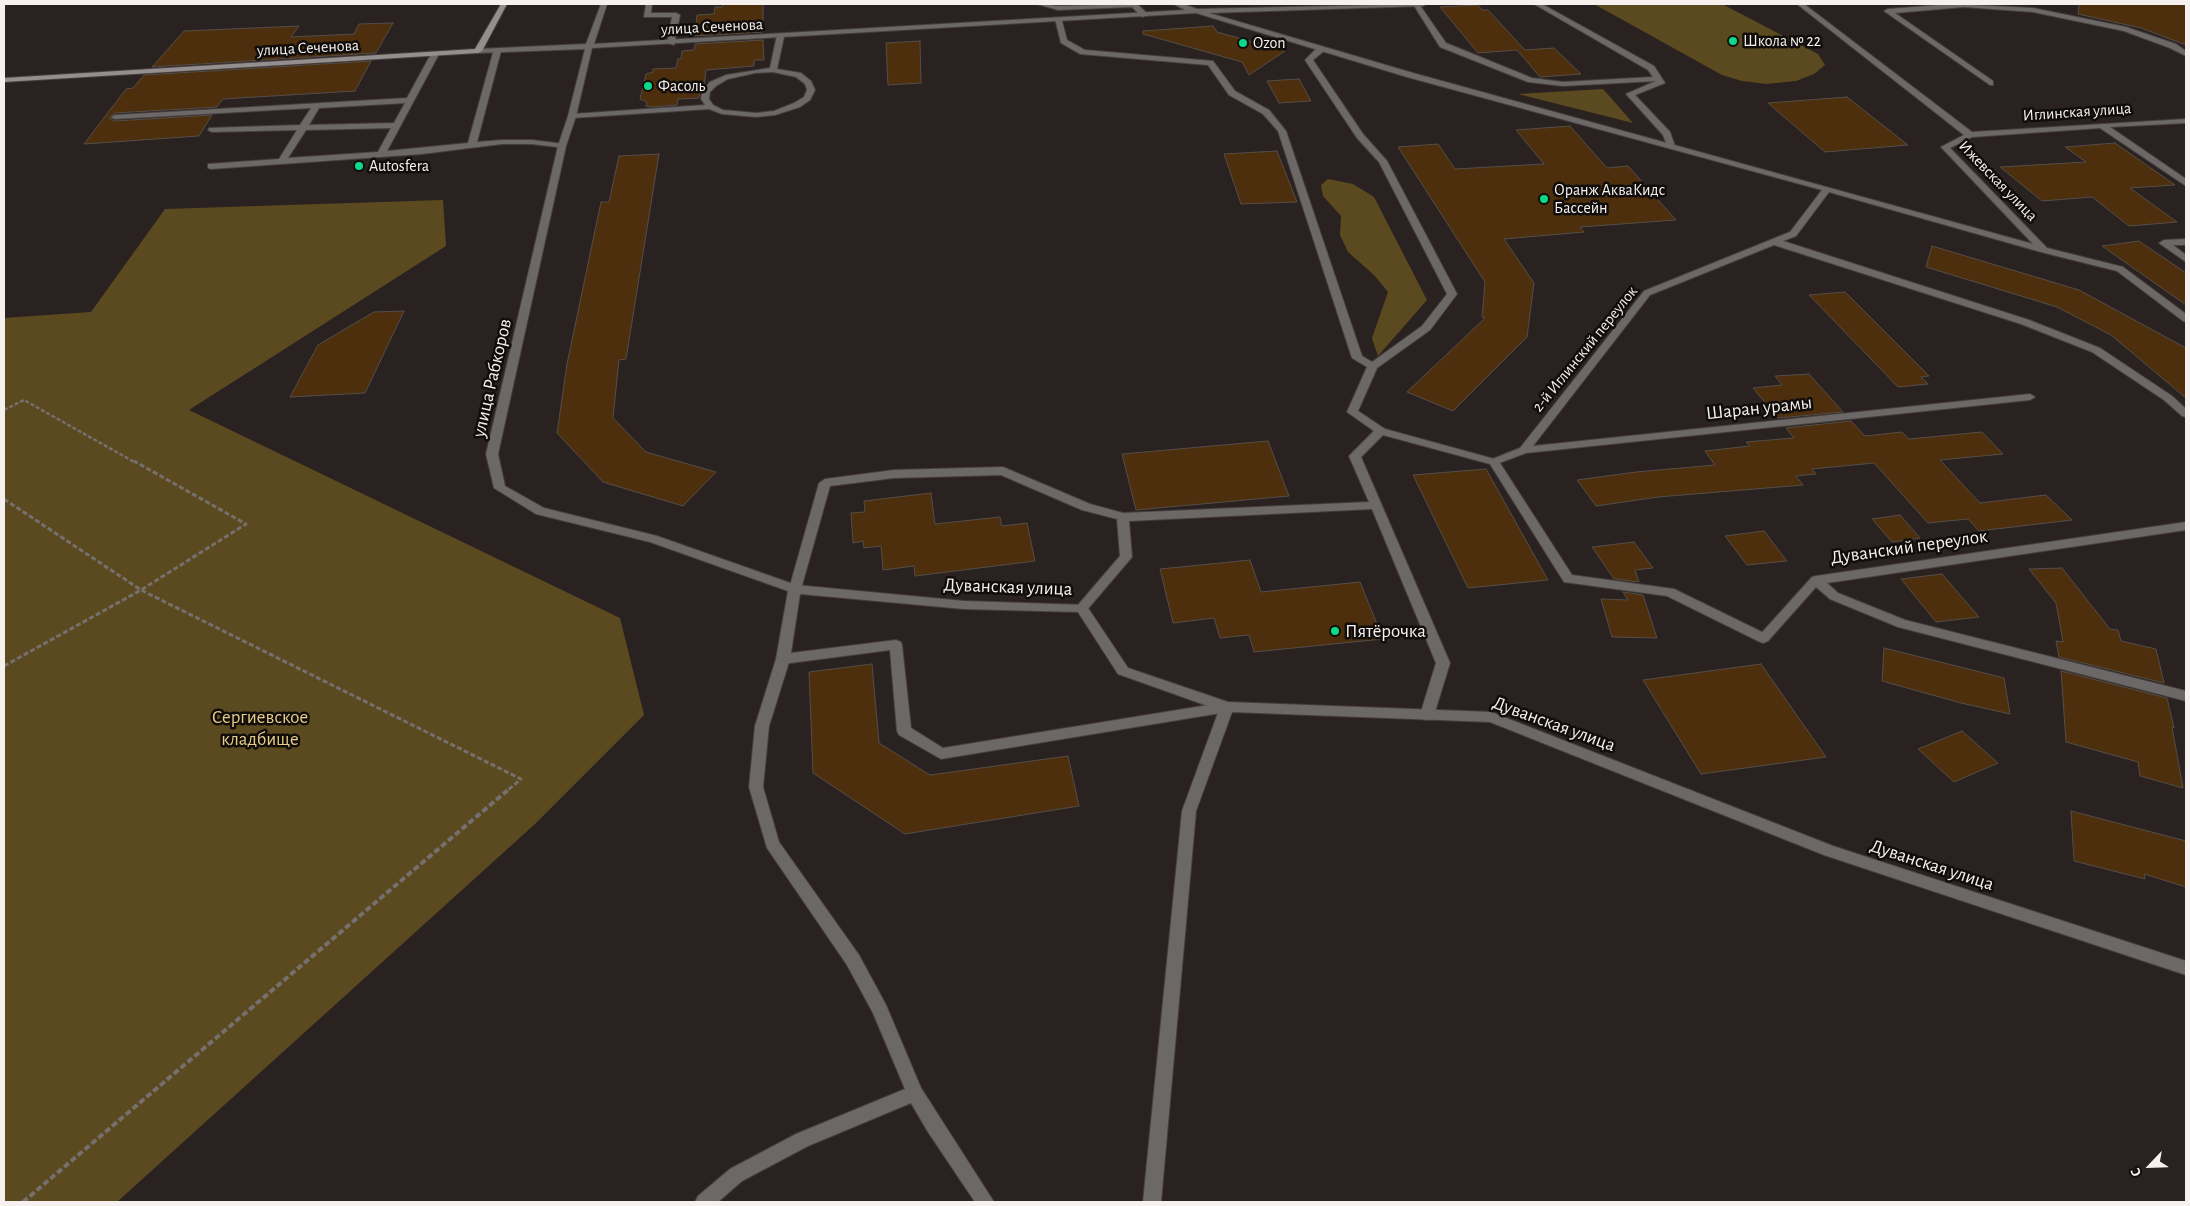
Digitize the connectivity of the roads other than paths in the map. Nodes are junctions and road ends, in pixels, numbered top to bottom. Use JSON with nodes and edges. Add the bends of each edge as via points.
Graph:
{"nodes":[{"id":1,"x":504,"y":4,"type":"edge"},
{"id":2,"x":604,"y":4,"type":"edge"},
{"id":3,"x":649,"y":4,"type":"edge"},
{"id":4,"x":1040,"y":4,"type":"edge"},
{"id":5,"x":1177,"y":4,"type":"edge"},
{"id":6,"x":1416,"y":4,"type":"edge"},
{"id":7,"x":1423,"y":4,"type":"edge"},
{"id":8,"x":1537,"y":4,"type":"edge"},
{"id":9,"x":1800,"y":4,"type":"edge"},
{"id":10,"x":1196,"y":11,"type":"junction"},
{"id":11,"x":1144,"y":15,"type":"junction"},
{"id":12,"x":1058,"y":21,"type":"junction"},
{"id":13,"x":780,"y":37,"type":"junction"},
{"id":14,"x":671,"y":44,"type":"junction"},
{"id":15,"x":589,"y":47,"type":"junction"},
{"id":16,"x":1321,"y":49,"type":"junction"},
{"id":17,"x":478,"y":51,"type":"junction"},
{"id":18,"x":497,"y":51,"type":"junction"},
{"id":19,"x":435,"y":54,"type":"junction"},
{"id":20,"x":2186,"y":54,"type":"edge"},
{"id":21,"x":773,"y":70,"type":"junction"},
{"id":22,"x":1658,"y":79,"type":"junction"},
{"id":23,"x":4,"y":80,"type":"edge"},
{"id":24,"x":1990,"y":83,"type":"dead end"},
{"id":25,"x":410,"y":100,"type":"junction"},
{"id":26,"x":317,"y":105,"type":"junction"},
{"id":27,"x":710,"y":106,"type":"junction"},
{"id":28,"x":572,"y":116,"type":"junction"},
{"id":29,"x":115,"y":117,"type":"dead end"},
{"id":30,"x":2186,"y":121,"type":"edge"},
{"id":31,"x":397,"y":125,"type":"junction"},
{"id":32,"x":2102,"y":125,"type":"junction"},
{"id":33,"x":302,"y":128,"type":"junction"},
{"id":34,"x":212,"y":130,"type":"dead end"},
{"id":35,"x":1970,"y":135,"type":"junction"},
{"id":36,"x":472,"y":145,"type":"junction"},
{"id":37,"x":562,"y":146,"type":"junction"},
{"id":38,"x":1671,"y":146,"type":"junction"},
{"id":39,"x":381,"y":154,"type":"junction"},
{"id":40,"x":282,"y":161,"type":"junction"},
{"id":41,"x":211,"y":166,"type":"dead end"},
{"id":42,"x":2186,"y":183,"type":"edge"},
{"id":43,"x":1827,"y":189,"type":"junction"},
{"id":44,"x":1775,"y":242,"type":"junction"},
{"id":45,"x":2186,"y":242,"type":"edge"},
{"id":46,"x":2044,"y":250,"type":"junction"},
{"id":47,"x":2186,"y":259,"type":"edge"},
{"id":48,"x":2186,"y":319,"type":"edge"},
{"id":49,"x":1373,"y":366,"type":"junction"},
{"id":50,"x":2030,"y":397,"type":"dead end"},
{"id":51,"x":2186,"y":414,"type":"edge"},
{"id":52,"x":1381,"y":432,"type":"junction"},
{"id":53,"x":1524,"y":450,"type":"junction"},
{"id":54,"x":1494,"y":462,"type":"junction"},
{"id":55,"x":1377,"y":505,"type":"junction"},
{"id":56,"x":1123,"y":517,"type":"junction"},
{"id":57,"x":2186,"y":526,"type":"edge"},
{"id":58,"x":1816,"y":580,"type":"junction"},
{"id":59,"x":795,"y":589,"type":"junction"},
{"id":60,"x":1082,"y":608,"type":"junction"},
{"id":61,"x":783,"y":659,"type":"junction"},
{"id":62,"x":2186,"y":696,"type":"edge"},
{"id":63,"x":1226,"y":707,"type":"junction"},
{"id":64,"x":1427,"y":715,"type":"junction"},
{"id":65,"x":2186,"y":968,"type":"edge"},
{"id":66,"x":915,"y":1093,"type":"junction"},
{"id":67,"x":704,"y":1202,"type":"edge"},
{"id":68,"x":985,"y":1202,"type":"edge"},
{"id":69,"x":1152,"y":1202,"type":"edge"}],
"edges":[{"from":1,"to":17,"type":"street"},
{"from":2,"to":15,"type":"street","name":"улица Рабкоров"},
{"from":3,"to":14,"type":"street","via":[[648,16],[676,15]]},
{"from":4,"to":11,"type":"street","via":[[1058,8],[1134,5]]},
{"from":5,"to":10,"type":"street"},
{"from":6,"to":7,"type":"street","name":"улица Сеченова"},
{"from":6,"to":10,"type":"street","name":"улица Сеченова"},
{"from":6,"to":22,"type":"street","via":[[1443,45],[1531,80],[1563,84]]},
{"from":8,"to":22,"type":"street","via":[[1651,68]]},
{"from":9,"to":35,"type":"street","name":"Ижевская улица"},
{"from":10,"to":11,"type":"street","name":"улица Сеченова"},
{"from":10,"to":16,"type":"street"},
{"from":11,"to":12,"type":"street","name":"улица Сеченова"},
{"from":12,"to":13,"type":"street","name":"улица Сеченова"},
{"from":12,"to":49,"type":"street","via":[[1064,41],[1083,52],[1210,63],[1232,93],[1266,112],[1282,131],[1357,358]]},
{"from":13,"to":14,"type":"street","name":"улица Сеченова"},
{"from":13,"to":21,"type":"street"},
{"from":14,"to":15,"type":"street","name":"улица Сеченова"},
{"from":15,"to":18,"type":"street","name":"улица Сеченова"},
{"from":15,"to":28,"type":"street","name":"улица Рабкоров"},
{"from":16,"to":38,"type":"street"},
{"from":16,"to":49,"type":"street","via":[[1309,60],[1360,136],[1383,161],[1452,294],[1426,328]]},
{"from":17,"to":18,"type":"street","name":"улица Сеченова"},
{"from":17,"to":19,"type":"street","name":"улица Сеченова"},
{"from":18,"to":36,"type":"street"},
{"from":19,"to":23,"type":"street","name":"улица Сеченова"},
{"from":19,"to":25,"type":"street"},
{"from":20,"to":24,"type":"street","via":[[2126,29],[2033,10],[1964,5],[1888,11]]},
{"from":21,"to":27,"type":"street","via":[[738,74],[713,84],[705,99]]},
{"from":21,"to":27,"type":"street","via":[[798,75],[808,82],[811,90],[807,98],[782,110],[756,115],[730,114]]},
{"from":22,"to":38,"type":"street","via":[[1661,83],[1630,94],[1667,134]]},
{"from":25,"to":26,"type":"street"},
{"from":25,"to":31,"type":"street"},
{"from":26,"to":29,"type":"street"},
{"from":26,"to":33,"type":"street"},
{"from":27,"to":28,"type":"street"},
{"from":28,"to":37,"type":"street","name":"улица Рабкоров"},
{"from":30,"to":32,"type":"street","name":"Иглинская улица"},
{"from":31,"to":33,"type":"street"},
{"from":31,"to":39,"type":"street"},
{"from":32,"to":35,"type":"street","name":"Иглинская улица"},
{"from":32,"to":42,"type":"street"},
{"from":33,"to":34,"type":"street"},
{"from":33,"to":40,"type":"street"},
{"from":35,"to":46,"type":"street","name":"Ижевская улица","via":[[1945,148]]},
{"from":36,"to":37,"type":"street","via":[[532,142]]},
{"from":36,"to":39,"type":"street"},
{"from":37,"to":59,"type":"street","name":"улица Рабкоров","via":[[492,454],[500,488],[540,511],[653,539]]},
{"from":38,"to":43,"type":"street"},
{"from":39,"to":40,"type":"street"},
{"from":40,"to":41,"type":"street"},
{"from":43,"to":44,"type":"street","name":"2-й Иглинский переулок","via":[[1793,234]]},
{"from":43,"to":46,"type":"street"},
{"from":44,"to":51,"type":"street","via":[[2025,322],[2096,350],[2168,398]]},
{"from":44,"to":53,"type":"street","name":"2-й Иглинский переулок","via":[[1647,292]]},
{"from":45,"to":47,"type":"street","via":[[2164,243]]},
{"from":46,"to":48,"type":"street","via":[[2120,269]]},
{"from":49,"to":52,"type":"street","via":[[1352,412]]},
{"from":50,"to":53,"type":"street","name":"Шаран урамы"},
{"from":52,"to":54,"type":"street"},
{"from":52,"to":55,"type":"street","via":[[1355,456]]},
{"from":53,"to":54,"type":"street","name":"Шаран урамы"},
{"from":54,"to":58,"type":"street","via":[[1568,579],[1670,592],[1763,638]]},
{"from":55,"to":56,"type":"street"},
{"from":55,"to":64,"type":"street","via":[[1443,663]]},
{"from":56,"to":59,"type":"street","via":[[1086,507],[1002,471],[894,474],[825,483]]},
{"from":56,"to":60,"type":"street","via":[[1126,557]]},
{"from":57,"to":58,"type":"street","name":"Дуванский переулок"},
{"from":58,"to":62,"type":"street","name":"Дуванский переулок","via":[[1834,596],[1902,624]]},
{"from":59,"to":60,"type":"street","name":"Дуванская улица","via":[[964,605]]},
{"from":59,"to":61,"type":"street"},
{"from":60,"to":63,"type":"street","name":"Дуванская улица","via":[[1123,671]]},
{"from":61,"to":63,"type":"street","via":[[896,645],[904,731],[941,754]]},
{"from":61,"to":66,"type":"street","via":[[762,726],[756,786],[772,844],[853,960],[880,1010]]},
{"from":63,"to":64,"type":"street","name":"Дуванская улица"},
{"from":63,"to":69,"type":"street","via":[[1189,811]]},
{"from":64,"to":65,"type":"street","name":"Дуванская улица","via":[[1491,717],[1829,852]]},
{"from":66,"to":67,"type":"street","via":[[802,1140],[736,1175]]},
{"from":66,"to":68,"type":"street"}]}
